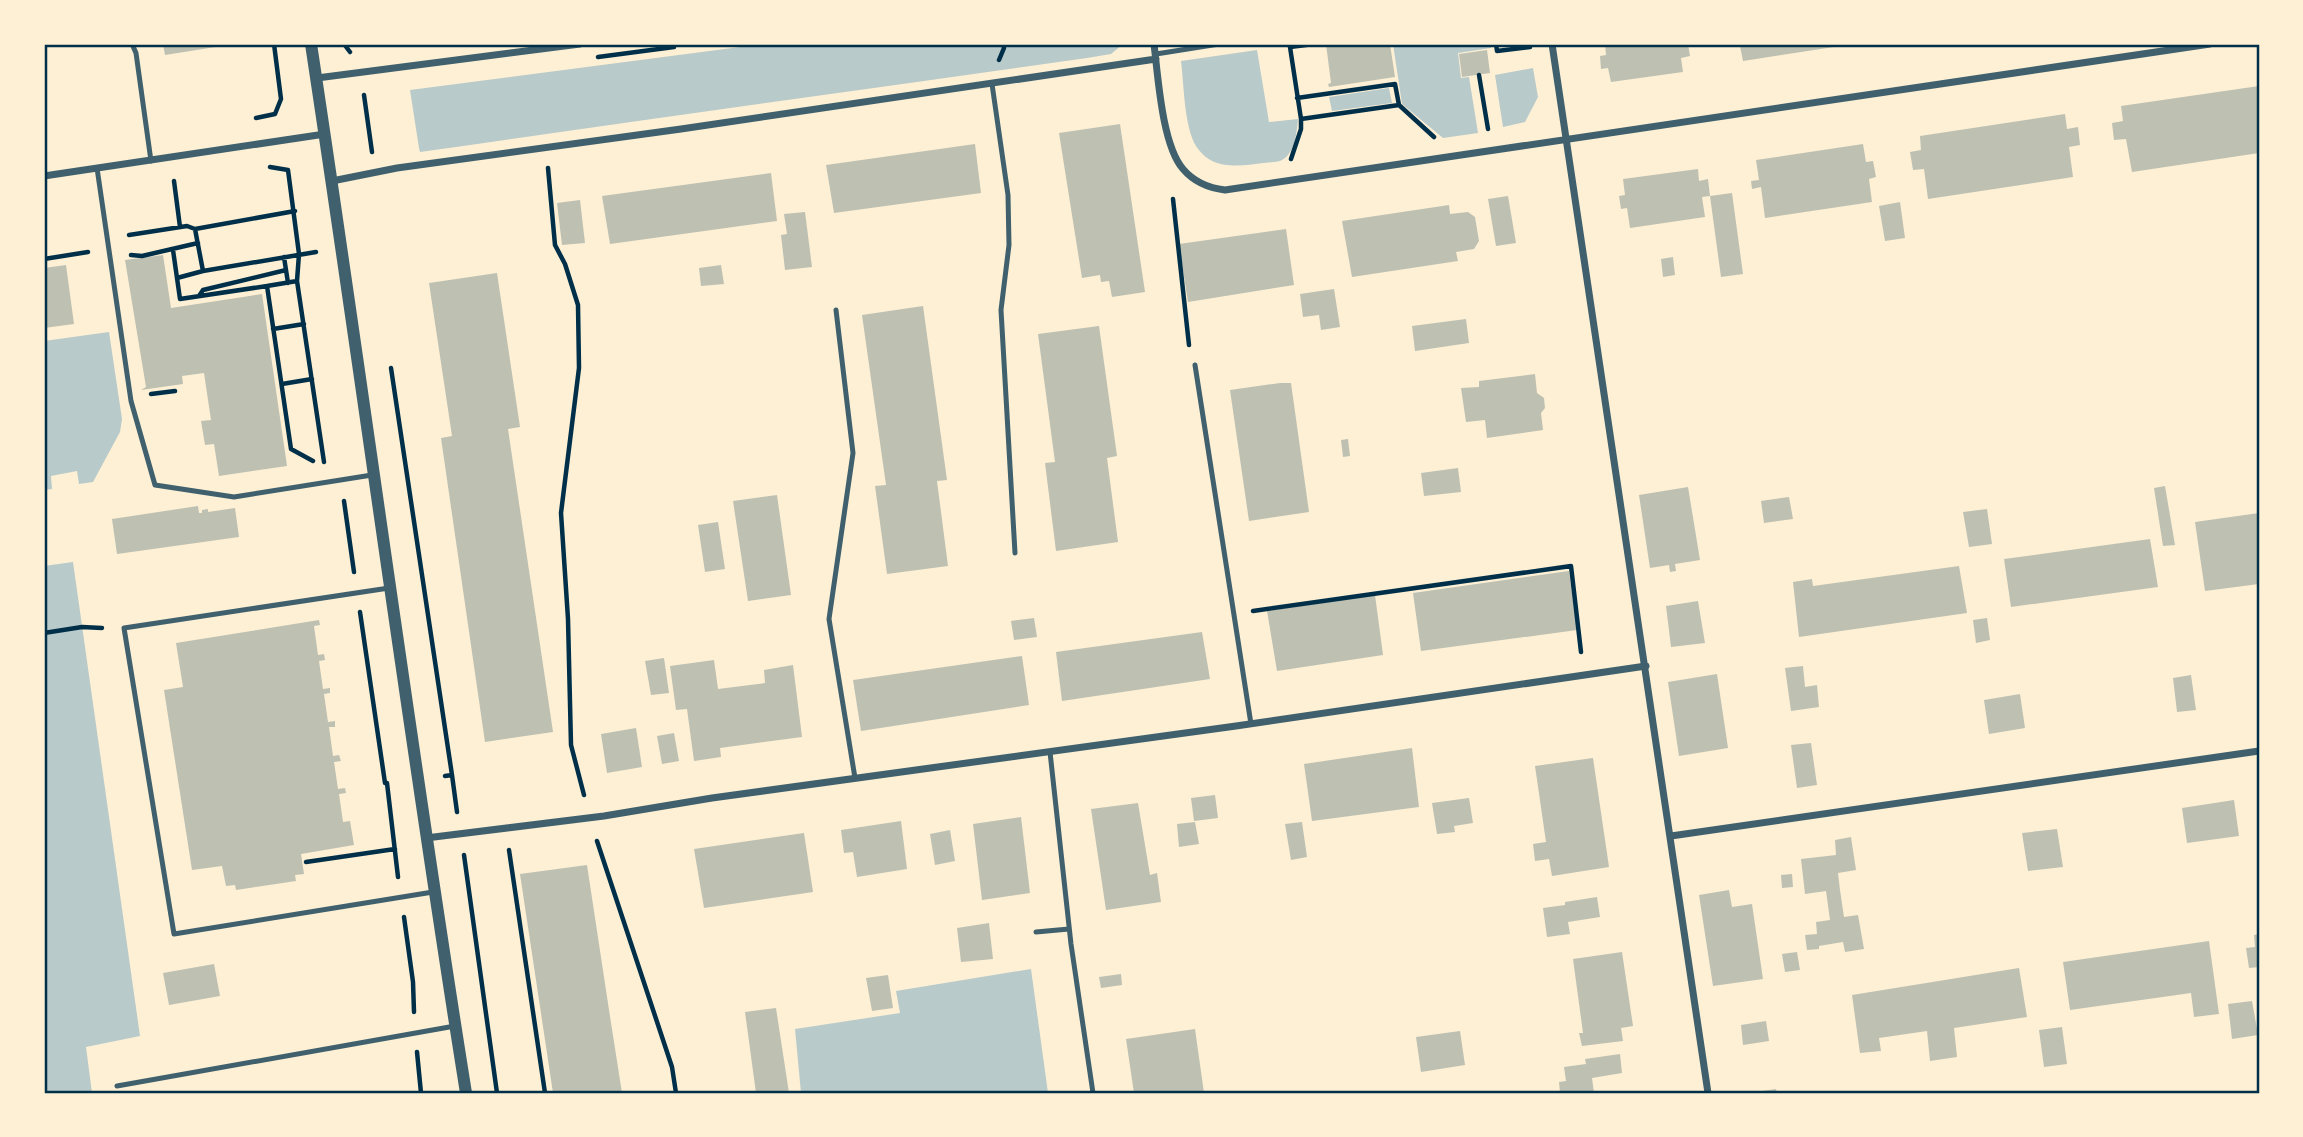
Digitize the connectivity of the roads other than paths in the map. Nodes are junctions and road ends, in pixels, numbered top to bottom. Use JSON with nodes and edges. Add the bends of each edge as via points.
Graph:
{"nodes":[{"id":1,"x":132,"y":44,"type":"edge"},
{"id":2,"x":311,"y":44,"type":"edge"},
{"id":3,"x":580,"y":44,"type":"edge"},
{"id":4,"x":1154,"y":44,"type":"edge"},
{"id":5,"x":1219,"y":44,"type":"edge"},
{"id":6,"x":1552,"y":44,"type":"edge"},
{"id":7,"x":2210,"y":44,"type":"edge"},
{"id":8,"x":1156,"y":57,"type":"junction"},
{"id":9,"x":317,"y":78,"type":"junction"},
{"id":10,"x":992,"y":84,"type":"junction"},
{"id":11,"x":325,"y":134,"type":"junction"},
{"id":12,"x":1565,"y":138,"type":"junction"},
{"id":13,"x":150,"y":161,"type":"junction"},
{"id":14,"x":97,"y":168,"type":"junction"},
{"id":15,"x":44,"y":176,"type":"edge"},
{"id":16,"x":332,"y":181,"type":"junction"},
{"id":17,"x":836,"y":310,"type":"dead end"},
{"id":18,"x":1195,"y":365,"type":"road end"},
{"id":19,"x":375,"y":475,"type":"junction"},
{"id":20,"x":1015,"y":553,"type":"dead end"},
{"id":21,"x":391,"y":587,"type":"junction"},
{"id":22,"x":1646,"y":666,"type":"junction"},
{"id":23,"x":1251,"y":724,"type":"junction"},
{"id":24,"x":2259,"y":751,"type":"edge"},
{"id":25,"x":1050,"y":752,"type":"junction"},
{"id":26,"x":855,"y":778,"type":"junction"},
{"id":27,"x":1671,"y":836,"type":"junction"},
{"id":28,"x":426,"y":838,"type":"junction"},
{"id":29,"x":433,"y":892,"type":"junction"},
{"id":30,"x":1069,"y":929,"type":"junction"},
{"id":31,"x":1036,"y":932,"type":"dead end"},
{"id":32,"x":455,"y":1026,"type":"junction"},
{"id":33,"x":117,"y":1086,"type":"dead end"},
{"id":34,"x":466,"y":1093,"type":"edge"},
{"id":35,"x":1093,"y":1093,"type":"edge"},
{"id":36,"x":1708,"y":1093,"type":"edge"}],
"edges":[{"from":1,"to":13,"type":"lane"},
{"from":2,"to":9,"type":"street"},
{"from":3,"to":9,"type":"street"},
{"from":4,"to":8,"type":"street"},
{"from":5,"to":8,"type":"lane"},
{"from":6,"to":12,"type":"street"},
{"from":7,"to":12,"type":"street"},
{"from":8,"to":10,"type":"street"},
{"from":8,"to":12,"type":"street","via":[[1175,159],[1209,188],[1225,190]]},
{"from":9,"to":11,"type":"street"},
{"from":10,"to":16,"type":"street"},
{"from":10,"to":20,"type":"lane","via":[[1008,195],[1009,245],[1001,310]]},
{"from":11,"to":13,"type":"street"},
{"from":11,"to":16,"type":"street"},
{"from":12,"to":22,"type":"street"},
{"from":13,"to":14,"type":"street"},
{"from":14,"to":15,"type":"street"},
{"from":14,"to":19,"type":"lane","via":[[131,401],[155,485],[234,498]]},
{"from":16,"to":19,"type":"street"},
{"from":17,"to":26,"type":"lane","via":[[853,453],[829,619]]},
{"from":18,"to":23,"type":"lane"},
{"from":19,"to":21,"type":"street"},
{"from":21,"to":28,"type":"street"},
{"from":21,"to":29,"type":"lane","via":[[124,628],[174,934]]},
{"from":22,"to":23,"type":"street"},
{"from":22,"to":27,"type":"street"},
{"from":23,"to":25,"type":"street"},
{"from":24,"to":27,"type":"street"},
{"from":25,"to":26,"type":"street"},
{"from":25,"to":30,"type":"lane"},
{"from":26,"to":28,"type":"street"},
{"from":27,"to":36,"type":"street"},
{"from":28,"to":29,"type":"street"},
{"from":29,"to":32,"type":"street"},
{"from":30,"to":31,"type":"lane"},
{"from":30,"to":35,"type":"lane"},
{"from":32,"to":33,"type":"lane"},
{"from":32,"to":34,"type":"street"}]}
